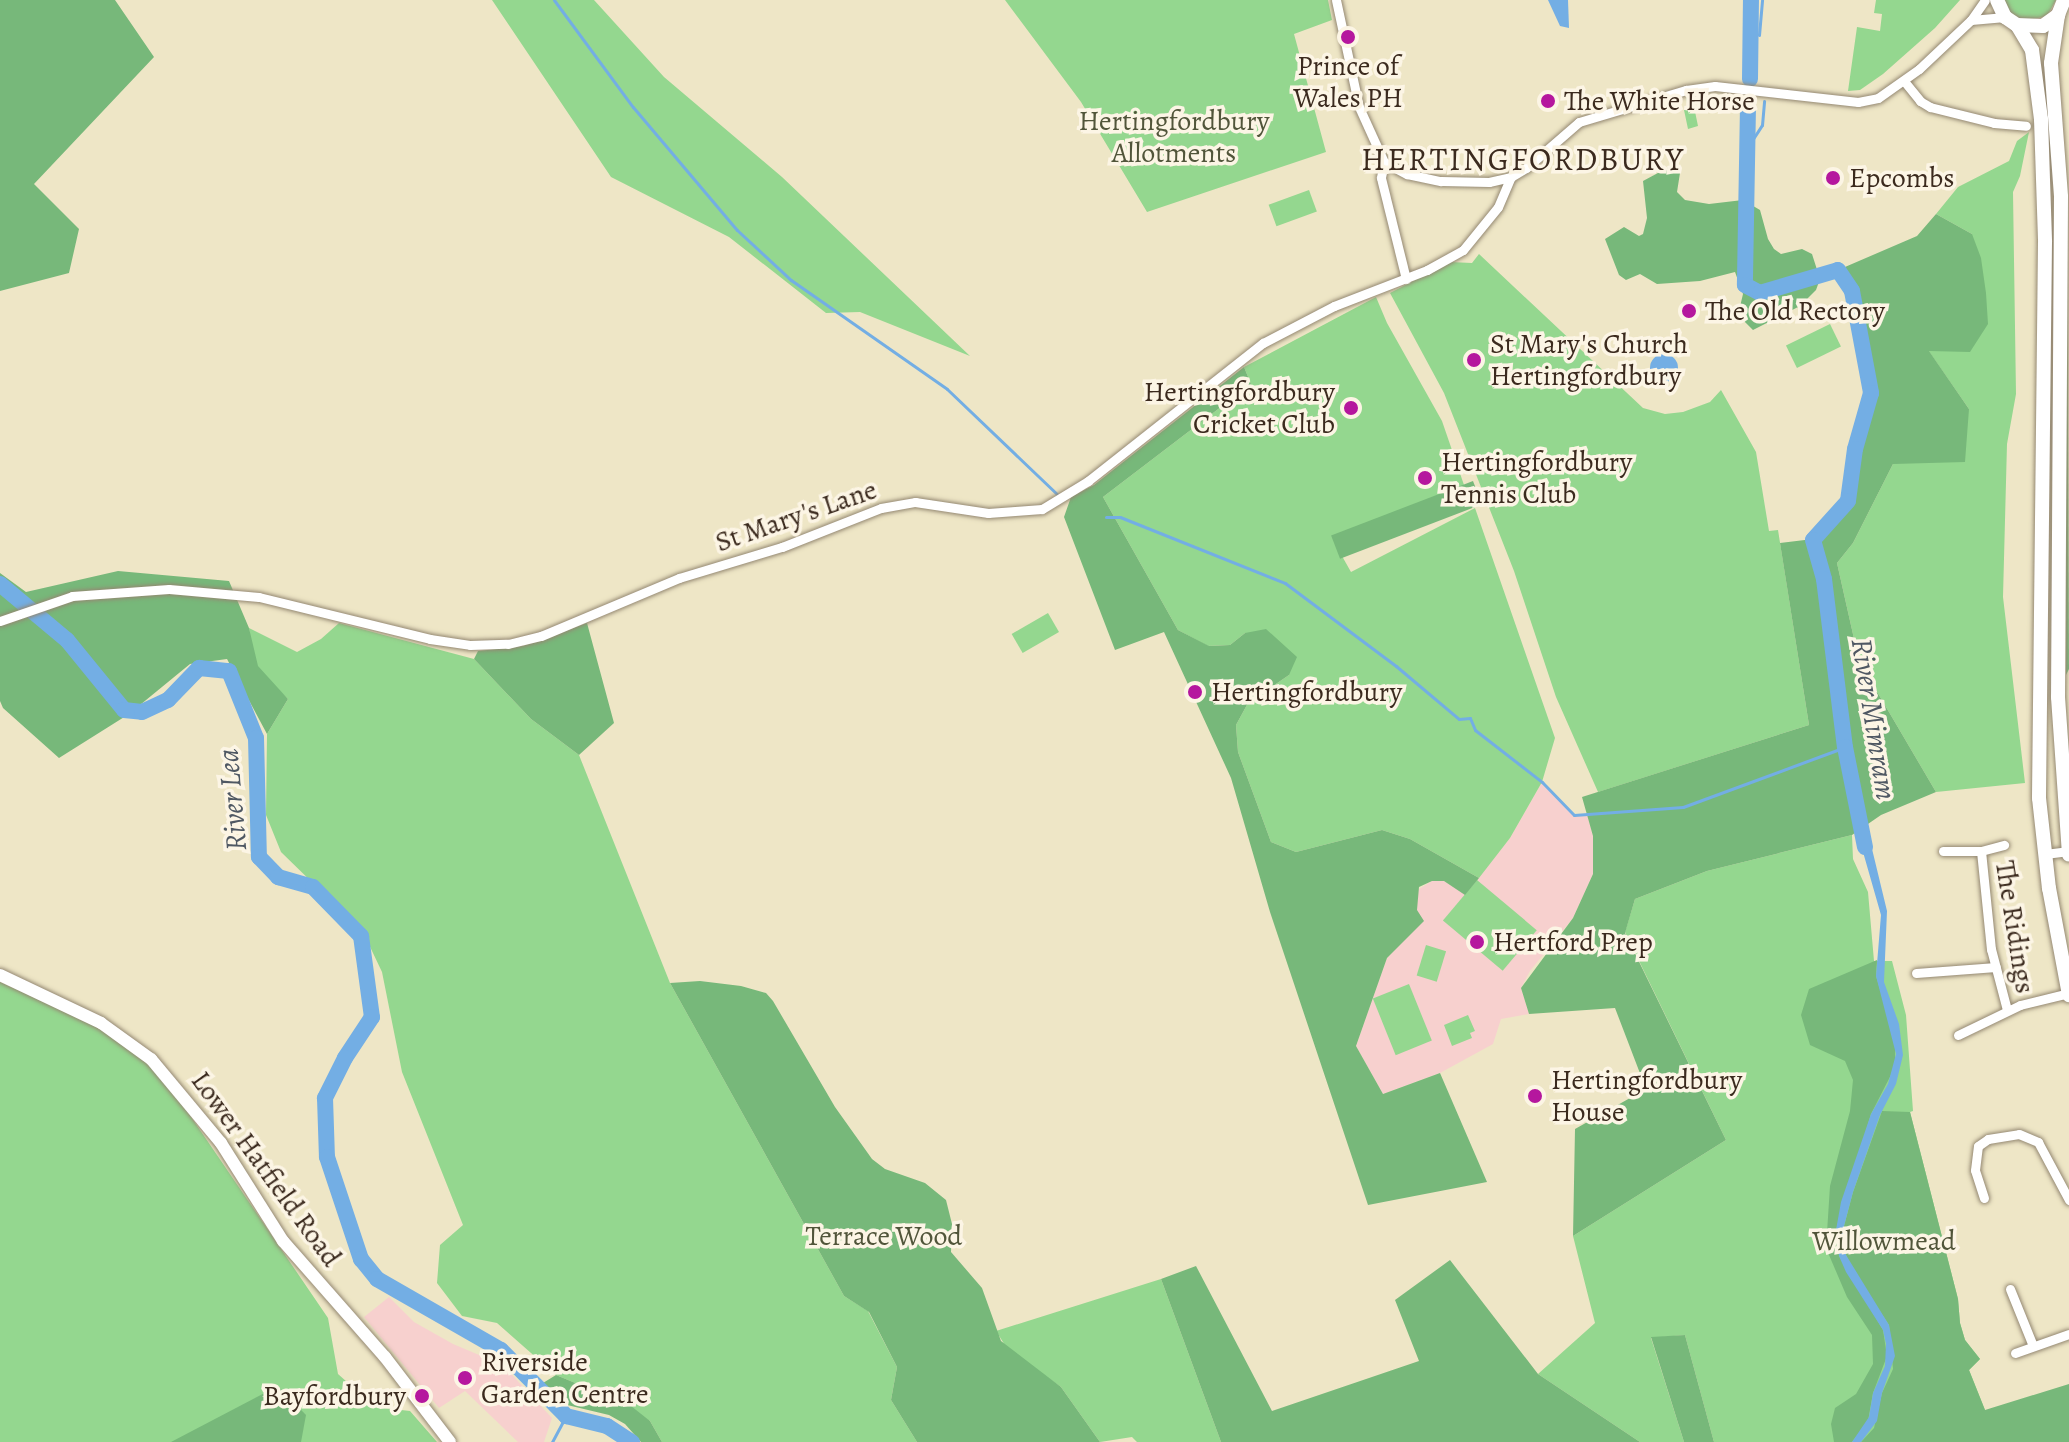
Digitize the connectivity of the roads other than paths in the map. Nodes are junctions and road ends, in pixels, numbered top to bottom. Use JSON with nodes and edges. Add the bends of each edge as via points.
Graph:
{"nodes":[{"id":1,"x":1985,"y":0,"type":"edge"},
{"id":2,"x":1997,"y":0,"type":"edge"},
{"id":3,"x":1340,"y":1,"type":"edge"},
{"id":4,"x":2063,"y":8,"type":"edge"},
{"id":5,"x":1971,"y":20,"type":"junction"},
{"id":6,"x":2011,"y":21,"type":"junction"},
{"id":7,"x":1904,"y":81,"type":"junction"},
{"id":8,"x":2026,"y":126,"type":"dead end"},
{"id":9,"x":1384,"y":162,"type":"junction"},
{"id":10,"x":1511,"y":177,"type":"junction"},
{"id":11,"x":1406,"y":279,"type":"junction"},
{"id":12,"x":0,"y":621,"type":"edge"},
{"id":13,"x":2004,"y":845,"type":"dead end"},
{"id":14,"x":1943,"y":851,"type":"dead end"},
{"id":15,"x":1981,"y":851,"type":"junction"},
{"id":16,"x":2069,"y":853,"type":"edge"},
{"id":17,"x":2045,"y":854,"type":"junction"},
{"id":18,"x":1996,"y":967,"type":"junction"},
{"id":19,"x":1916,"y":973,"type":"dead end"},
{"id":20,"x":0,"y":975,"type":"edge"},
{"id":21,"x":2069,"y":994,"type":"edge"},
{"id":22,"x":2007,"y":1010,"type":"junction"},
{"id":23,"x":1958,"y":1035,"type":"dead end"},
{"id":24,"x":1984,"y":1198,"type":"dead end"},
{"id":25,"x":2069,"y":1200,"type":"edge"},
{"id":26,"x":2010,"y":1289,"type":"dead end"},
{"id":27,"x":2069,"y":1334,"type":"edge"},
{"id":28,"x":2033,"y":1346,"type":"junction"},
{"id":29,"x":2015,"y":1353,"type":"dead end"},
{"id":30,"x":450,"y":1442,"type":"edge"}],
"edges":[{"from":1,"to":5,"type":"street"},
{"from":2,"to":6,"type":"highway"},
{"from":3,"to":9,"type":"street","via":[[1359,107]]},
{"from":4,"to":6,"type":"highway","via":[[2043,26]]},
{"from":4,"to":16,"type":"highway","via":[[2051,63],[2061,197],[2058,697]]},
{"from":5,"to":6,"type":"street"},
{"from":5,"to":7,"type":"street"},
{"from":6,"to":17,"type":"highway","via":[[2027,38],[2036,65],[2043,149],[2038,746]]},
{"from":7,"to":8,"type":"street","via":[[1930,107]]},
{"from":7,"to":10,"type":"street","via":[[1878,98],[1858,102],[1758,89],[1699,88],[1574,124]]},
{"from":9,"to":10,"type":"street","via":[[1407,174],[1441,181]]},
{"from":9,"to":11,"type":"street","via":[[1381,178]]},
{"from":10,"to":11,"type":"street","name":"St Mary's Lane","via":[[1498,207],[1463,250]]},
{"from":11,"to":12,"type":"street","name":"St Mary's Lane","via":[[1357,296],[1263,343],[1088,481],[1042,509],[988,513],[915,502],[881,508],[782,547],[679,578],[528,640],[486,646],[430,639],[259,597],[196,591],[111,590],[39,605]]},
{"from":13,"to":15,"type":"street","name":"The Ridings"},
{"from":14,"to":15,"type":"street","name":"The Ridings"},
{"from":15,"to":18,"type":"street","name":"The Ridings"},
{"from":16,"to":17,"type":"street"},
{"from":17,"to":21,"type":"highway"},
{"from":18,"to":19,"type":"street"},
{"from":18,"to":22,"type":"street","name":"The Ridings"},
{"from":20,"to":30,"type":"main road","name":"Lower Hatfield Road","via":[[101,1023],[159,1066],[221,1143],[283,1241],[385,1357]]},
{"from":21,"to":22,"type":"street"},
{"from":22,"to":23,"type":"street"},
{"from":24,"to":25,"type":"street","via":[[1975,1170],[1978,1146],[2019,1134],[2043,1148]]},
{"from":26,"to":28,"type":"street"},
{"from":27,"to":28,"type":"street"},
{"from":28,"to":29,"type":"street"}]}
